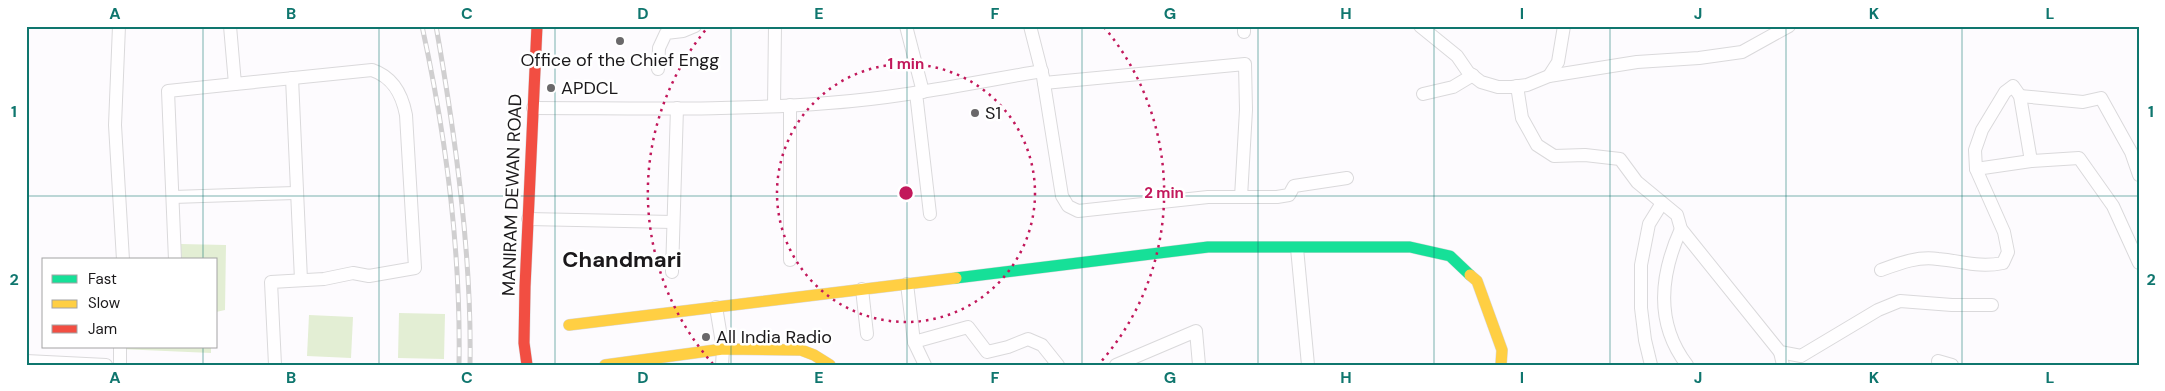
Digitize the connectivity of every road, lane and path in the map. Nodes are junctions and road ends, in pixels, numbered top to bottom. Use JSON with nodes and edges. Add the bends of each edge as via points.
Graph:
{"nodes":[{"id":1,"x":119,"y":26,"type":"edge"},
{"id":2,"x":230,"y":26,"type":"edge"},
{"id":3,"x":526,"y":26,"type":"edge"},
{"id":4,"x":537,"y":26,"type":"edge"},
{"id":5,"x":695,"y":26,"type":"edge"},
{"id":6,"x":775,"y":26,"type":"edge"},
{"id":7,"x":906,"y":26,"type":"edge"},
{"id":8,"x":1030,"y":26,"type":"edge"},
{"id":9,"x":1420,"y":26,"type":"edge"},
{"id":10,"x":1564,"y":26,"type":"edge"},
{"id":11,"x":1789,"y":26,"type":"edge"},
{"id":12,"x":658,"y":69,"type":"dead end"},
{"id":13,"x":1473,"y":75,"type":"junction"},
{"id":14,"x":1549,"y":76,"type":"junction"},
{"id":15,"x":1043,"y":77,"type":"junction"},
{"id":16,"x":292,"y":78,"type":"junction"},
{"id":17,"x":236,"y":84,"type":"junction"},
{"id":18,"x":1517,"y":86,"type":"junction"},
{"id":19,"x":920,"y":92,"type":"junction"},
{"id":20,"x":1423,"y":94,"type":"dead end"},
{"id":21,"x":2020,"y":96,"type":"junction"},
{"id":22,"x":790,"y":105,"type":"junction"},
{"id":23,"x":774,"y":106,"type":"junction"},
{"id":24,"x":533,"y":108,"type":"junction"},
{"id":25,"x":677,"y":108,"type":"junction"},
{"id":26,"x":2031,"y":161,"type":"junction"},
{"id":27,"x":1976,"y":170,"type":"junction"},
{"id":28,"x":2139,"y":175,"type":"edge"},
{"id":29,"x":1347,"y":178,"type":"dead end"},
{"id":30,"x":295,"y":193,"type":"junction"},
{"id":31,"x":172,"y":197,"type":"junction"},
{"id":32,"x":1241,"y":197,"type":"junction"},
{"id":33,"x":1662,"y":203,"type":"junction"},
{"id":34,"x":930,"y":214,"type":"dead end"},
{"id":35,"x":528,"y":219,"type":"junction"},
{"id":36,"x":674,"y":222,"type":"junction"},
{"id":37,"x":1681,"y":229,"type":"junction"},
{"id":38,"x":1296,"y":248,"type":"junction"},
{"id":39,"x":123,"y":258,"type":"edge"},
{"id":40,"x":175,"y":258,"type":"edge"},
{"id":41,"x":790,"y":260,"type":"dead end"},
{"id":42,"x":2139,"y":263,"type":"edge"},
{"id":43,"x":1881,"y":270,"type":"dead end"},
{"id":44,"x":672,"y":272,"type":"dead end"},
{"id":45,"x":301,"y":280,"type":"junction"},
{"id":46,"x":907,"y":284,"type":"junction"},
{"id":47,"x":862,"y":289,"type":"junction"},
{"id":48,"x":1992,"y":305,"type":"dead end"},
{"id":49,"x":716,"y":307,"type":"junction"},
{"id":50,"x":569,"y":325,"type":"dead end"},
{"id":51,"x":867,"y":334,"type":"dead end"},
{"id":52,"x":914,"y":342,"type":"junction"},
{"id":53,"x":120,"y":348,"type":"edge"},
{"id":54,"x":723,"y":349,"type":"junction"},
{"id":55,"x":1780,"y":352,"type":"junction"},
{"id":56,"x":26,"y":361,"type":"edge"},
{"id":57,"x":1938,"y":361,"type":"dead end"},
{"id":58,"x":106,"y":365,"type":"edge"},
{"id":59,"x":120,"y":365,"type":"edge"},
{"id":60,"x":275,"y":365,"type":"edge"},
{"id":61,"x":516,"y":365,"type":"edge"},
{"id":62,"x":527,"y":365,"type":"edge"},
{"id":63,"x":605,"y":365,"type":"edge"},
{"id":64,"x":722,"y":365,"type":"edge"},
{"id":65,"x":830,"y":365,"type":"edge"},
{"id":66,"x":925,"y":365,"type":"edge"},
{"id":67,"x":1058,"y":365,"type":"edge"},
{"id":68,"x":1116,"y":365,"type":"edge"},
{"id":69,"x":1199,"y":365,"type":"edge"},
{"id":70,"x":1308,"y":365,"type":"edge"},
{"id":71,"x":1501,"y":365,"type":"edge"},
{"id":72,"x":1651,"y":365,"type":"edge"},
{"id":73,"x":1687,"y":365,"type":"edge"},
{"id":74,"x":1783,"y":365,"type":"edge"},
{"id":75,"x":1952,"y":365,"type":"edge"}],
"edges":[{"from":1,"to":39,"type":"street","via":[[115,125]]},
{"from":2,"to":17,"type":"street"},
{"from":3,"to":61,"type":"street","name":"MANIRAM DEWAN ROAD","via":[[514,287]]},
{"from":4,"to":24,"type":"street","name":"MANIRAM DEWAN ROAD"},
{"from":5,"to":12,"type":"street","via":[[666,33],[659,48]]},
{"from":6,"to":23,"type":"street"},
{"from":7,"to":19,"type":"street"},
{"from":8,"to":15,"type":"street"},
{"from":9,"to":13,"type":"street","via":[[1457,56]]},
{"from":10,"to":14,"type":"street","via":[[1558,62]]},
{"from":11,"to":14,"type":"street","via":[[1742,52],[1637,62]]},
{"from":13,"to":18,"type":"street","via":[[1481,82]]},
{"from":13,"to":20,"type":"street","via":[[1453,88]]},
{"from":14,"to":18,"type":"street"},
{"from":15,"to":19,"type":"street"},
{"from":15,"to":32,"type":"street","via":[[1062,196],[1068,206],[1078,211],[1208,197]]},
{"from":15,"to":32,"type":"street","via":[[1245,64]]},
{"from":16,"to":17,"type":"street"},
{"from":16,"to":30,"type":"street"},
{"from":16,"to":45,"type":"street","via":[[372,70],[392,82],[403,100],[406,115],[415,268],[370,276],[353,273]]},
{"from":17,"to":31,"type":"street","via":[[168,91]]},
{"from":18,"to":33,"type":"street","via":[[1522,118],[1537,145],[1554,156],[1620,159],[1637,182]]},
{"from":19,"to":22,"type":"street"},
{"from":19,"to":34,"type":"street"},
{"from":21,"to":26,"type":"street"},
{"from":21,"to":27,"type":"street","via":[[2013,86],[2005,92],[1982,130],[1975,150]]},
{"from":21,"to":28,"type":"street","via":[[2083,102],[2101,98],[2131,152]]},
{"from":22,"to":23,"type":"street"},
{"from":22,"to":41,"type":"street"},
{"from":23,"to":25,"type":"street"},
{"from":24,"to":25,"type":"street"},
{"from":24,"to":35,"type":"street","name":"MANIRAM DEWAN ROAD"},
{"from":25,"to":36,"type":"street"},
{"from":26,"to":27,"type":"street"},
{"from":26,"to":42,"type":"street","via":[[2079,158],[2113,206]]},
{"from":27,"to":43,"type":"street","via":[[2004,232],[2008,252],[2003,263],[1991,265],[1938,258],[1919,259]]},
{"from":29,"to":32,"type":"street","via":[[1294,186],[1289,195]]},
{"from":30,"to":31,"type":"street"},
{"from":30,"to":45,"type":"street"},
{"from":31,"to":40,"type":"street"},
{"from":33,"to":37,"type":"street","via":[[1677,215]]},
{"from":33,"to":72,"type":"street","via":[[1649,224],[1641,265],[1641,308]]},
{"from":35,"to":36,"type":"street"},
{"from":35,"to":62,"type":"street","name":"MANIRAM DEWAN ROAD","via":[[524,296]]},
{"from":36,"to":44,"type":"street"},
{"from":37,"to":55,"type":"street"},
{"from":37,"to":73,"type":"street","via":[[1672,248],[1664,287],[1666,327]]},
{"from":38,"to":46,"type":"street","via":[[1208,247]]},
{"from":38,"to":70,"type":"street"},
{"from":38,"to":71,"type":"street","via":[[1410,247],[1450,256],[1478,281],[1502,350]]},
{"from":45,"to":60,"type":"street","via":[[272,282]]},
{"from":46,"to":47,"type":"street"},
{"from":46,"to":52,"type":"street"},
{"from":47,"to":49,"type":"street"},
{"from":47,"to":51,"type":"street"},
{"from":48,"to":55,"type":"street","via":[[1900,301],[1878,310],[1801,356]]},
{"from":49,"to":50,"type":"street"},
{"from":49,"to":54,"type":"street"},
{"from":52,"to":66,"type":"street"},
{"from":52,"to":67,"type":"street","via":[[968,327],[988,352],[1028,339],[1042,344]]},
{"from":53,"to":59,"type":"street"},
{"from":54,"to":63,"type":"street"},
{"from":54,"to":64,"type":"street"},
{"from":54,"to":65,"type":"street","via":[[801,350]]},
{"from":55,"to":74,"type":"street"},
{"from":56,"to":58,"type":"street"},
{"from":57,"to":75,"type":"street"},
{"from":68,"to":69,"type":"street","via":[[1196,331]]}]}
